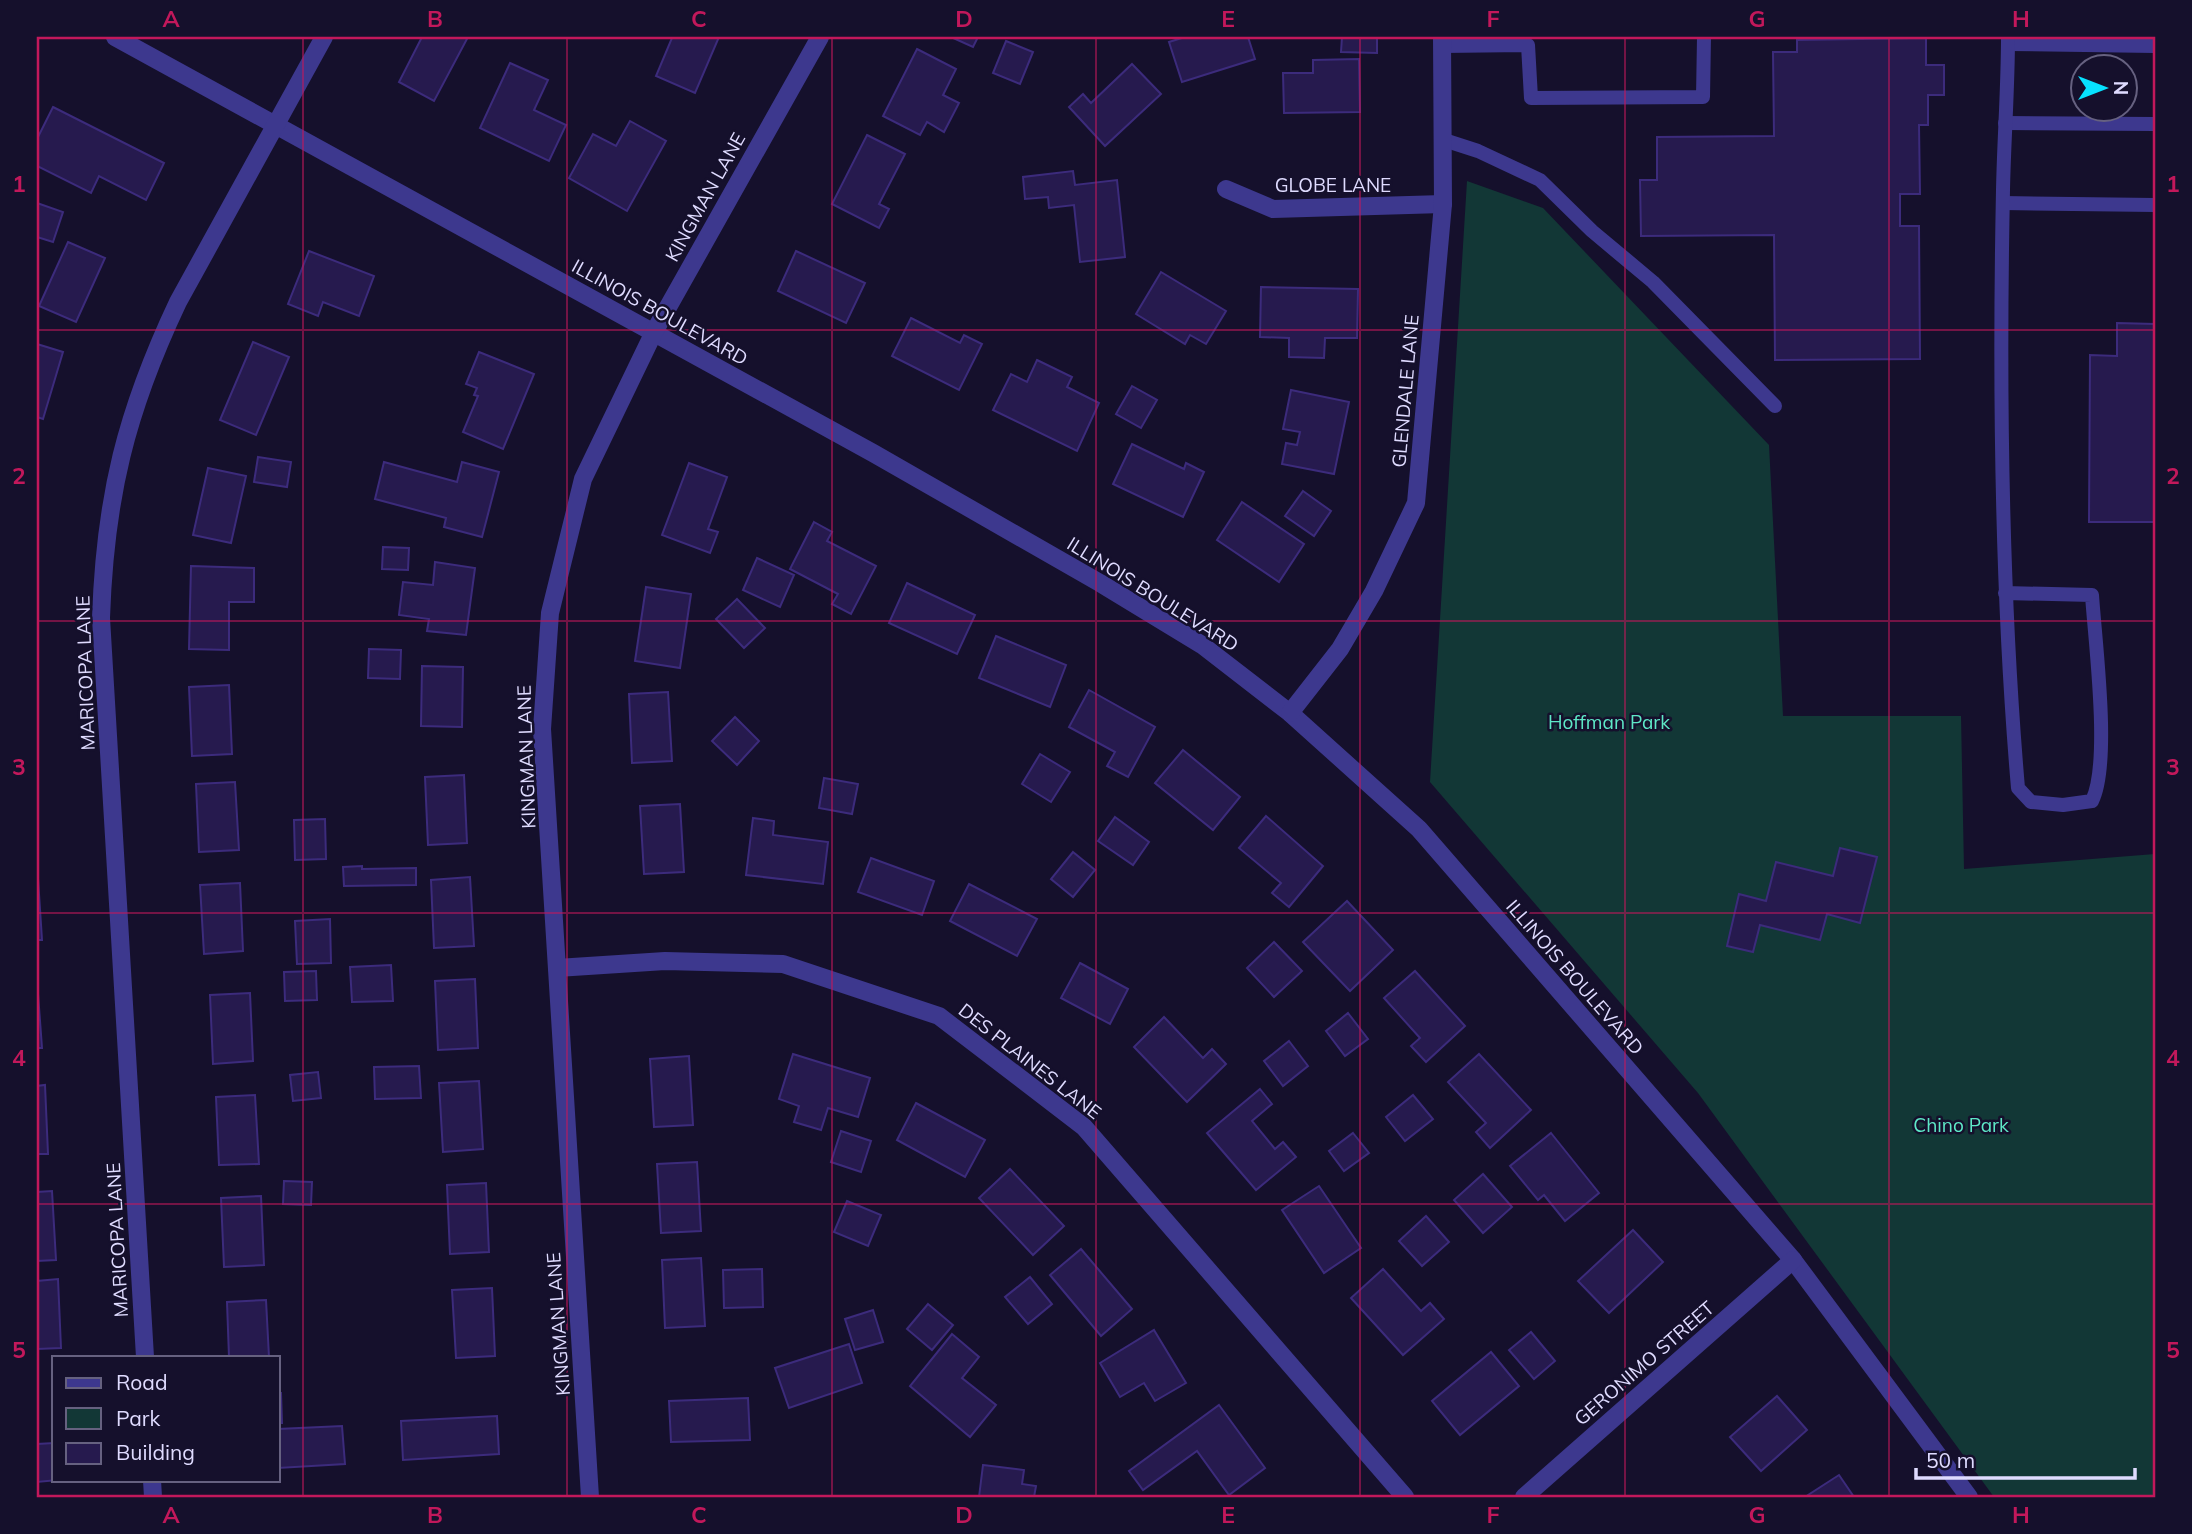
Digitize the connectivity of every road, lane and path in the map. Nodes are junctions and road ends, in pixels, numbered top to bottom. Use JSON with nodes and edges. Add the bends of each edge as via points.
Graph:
{"nodes":[{"id":1,"x":115,"y":37,"type":"edge"},
{"id":2,"x":324,"y":37,"type":"edge"},
{"id":3,"x":820,"y":37,"type":"edge"},
{"id":4,"x":1704,"y":37,"type":"edge"},
{"id":5,"x":2008,"y":40,"type":"edge"},
{"id":6,"x":1442,"y":41,"type":"edge"},
{"id":7,"x":2155,"y":46,"type":"edge"},
{"id":8,"x":277,"y":123,"type":"junction"},
{"id":9,"x":2005,"y":123,"type":"junction"},
{"id":10,"x":2155,"y":124,"type":"edge"},
{"id":11,"x":1444,"y":140,"type":"junction"},
{"id":12,"x":1226,"y":190,"type":"dead end"},
{"id":13,"x":2003,"y":203,"type":"junction"},
{"id":14,"x":1443,"y":204,"type":"junction"},
{"id":15,"x":2155,"y":205,"type":"edge"},
{"id":16,"x":653,"y":332,"type":"junction"},
{"id":17,"x":1775,"y":406,"type":"dead end"},
{"id":18,"x":2005,"y":593,"type":"junction"},
{"id":19,"x":1290,"y":713,"type":"junction"},
{"id":20,"x":557,"y":968,"type":"junction"},
{"id":21,"x":1793,"y":1260,"type":"junction"},
{"id":22,"x":145,"y":1356,"type":"edge"},
{"id":23,"x":590,"y":1497,"type":"edge"},
{"id":24,"x":1405,"y":1497,"type":"edge"},
{"id":25,"x":1524,"y":1497,"type":"edge"},
{"id":26,"x":1969,"y":1497,"type":"edge"}],
"edges":[{"from":1,"to":8,"type":"street","name":"ILLINOIS BOULEVARD"},
{"from":2,"to":8,"type":"street","name":"MARICOPA LANE"},
{"from":3,"to":16,"type":"street","name":"KINGMAN LANE"},
{"from":4,"to":6,"type":"lane","via":[[1703,97],[1531,98],[1528,45]]},
{"from":5,"to":7,"type":"lane"},
{"from":5,"to":9,"type":"lane"},
{"from":6,"to":11,"type":"street","name":"GLENDALE LANE"},
{"from":8,"to":16,"type":"street","name":"ILLINOIS BOULEVARD"},
{"from":8,"to":22,"type":"street","name":"MARICOPA LANE","via":[[158,344],[115,475],[106,526],[101,618]]},
{"from":9,"to":10,"type":"lane"},
{"from":9,"to":13,"type":"lane"},
{"from":11,"to":14,"type":"street","name":"GLENDALE LANE"},
{"from":11,"to":17,"type":"lane","via":[[1540,180],[1653,282]]},
{"from":12,"to":14,"type":"street","name":"GLOBE LANE","via":[[1273,209]]},
{"from":13,"to":15,"type":"lane"},
{"from":13,"to":18,"type":"lane"},
{"from":14,"to":19,"type":"street","name":"GLENDALE LANE","via":[[1416,503],[1347,637]]},
{"from":16,"to":19,"type":"street","name":"ILLINOIS BOULEVARD","via":[[1100,583],[1202,645]]},
{"from":16,"to":20,"type":"street","name":"KINGMAN LANE","via":[[583,479],[550,614],[542,729]]},
{"from":18,"to":18,"type":"lane","via":[[2092,595],[2101,723],[2099,788],[2092,801],[2063,805],[2031,802],[2018,788]]},
{"from":19,"to":21,"type":"street","name":"ILLINOIS BOULEVARD","via":[[1419,829]]},
{"from":20,"to":23,"type":"street","name":"KINGMAN LANE"},
{"from":20,"to":24,"type":"street","name":"DES PLAINES LANE","via":[[676,961],[783,964],[939,1016],[1084,1127]]},
{"from":21,"to":25,"type":"street","name":"GERONIMO STREET"},
{"from":21,"to":26,"type":"street","name":"ILLINOIS BOULEVARD"}]}
